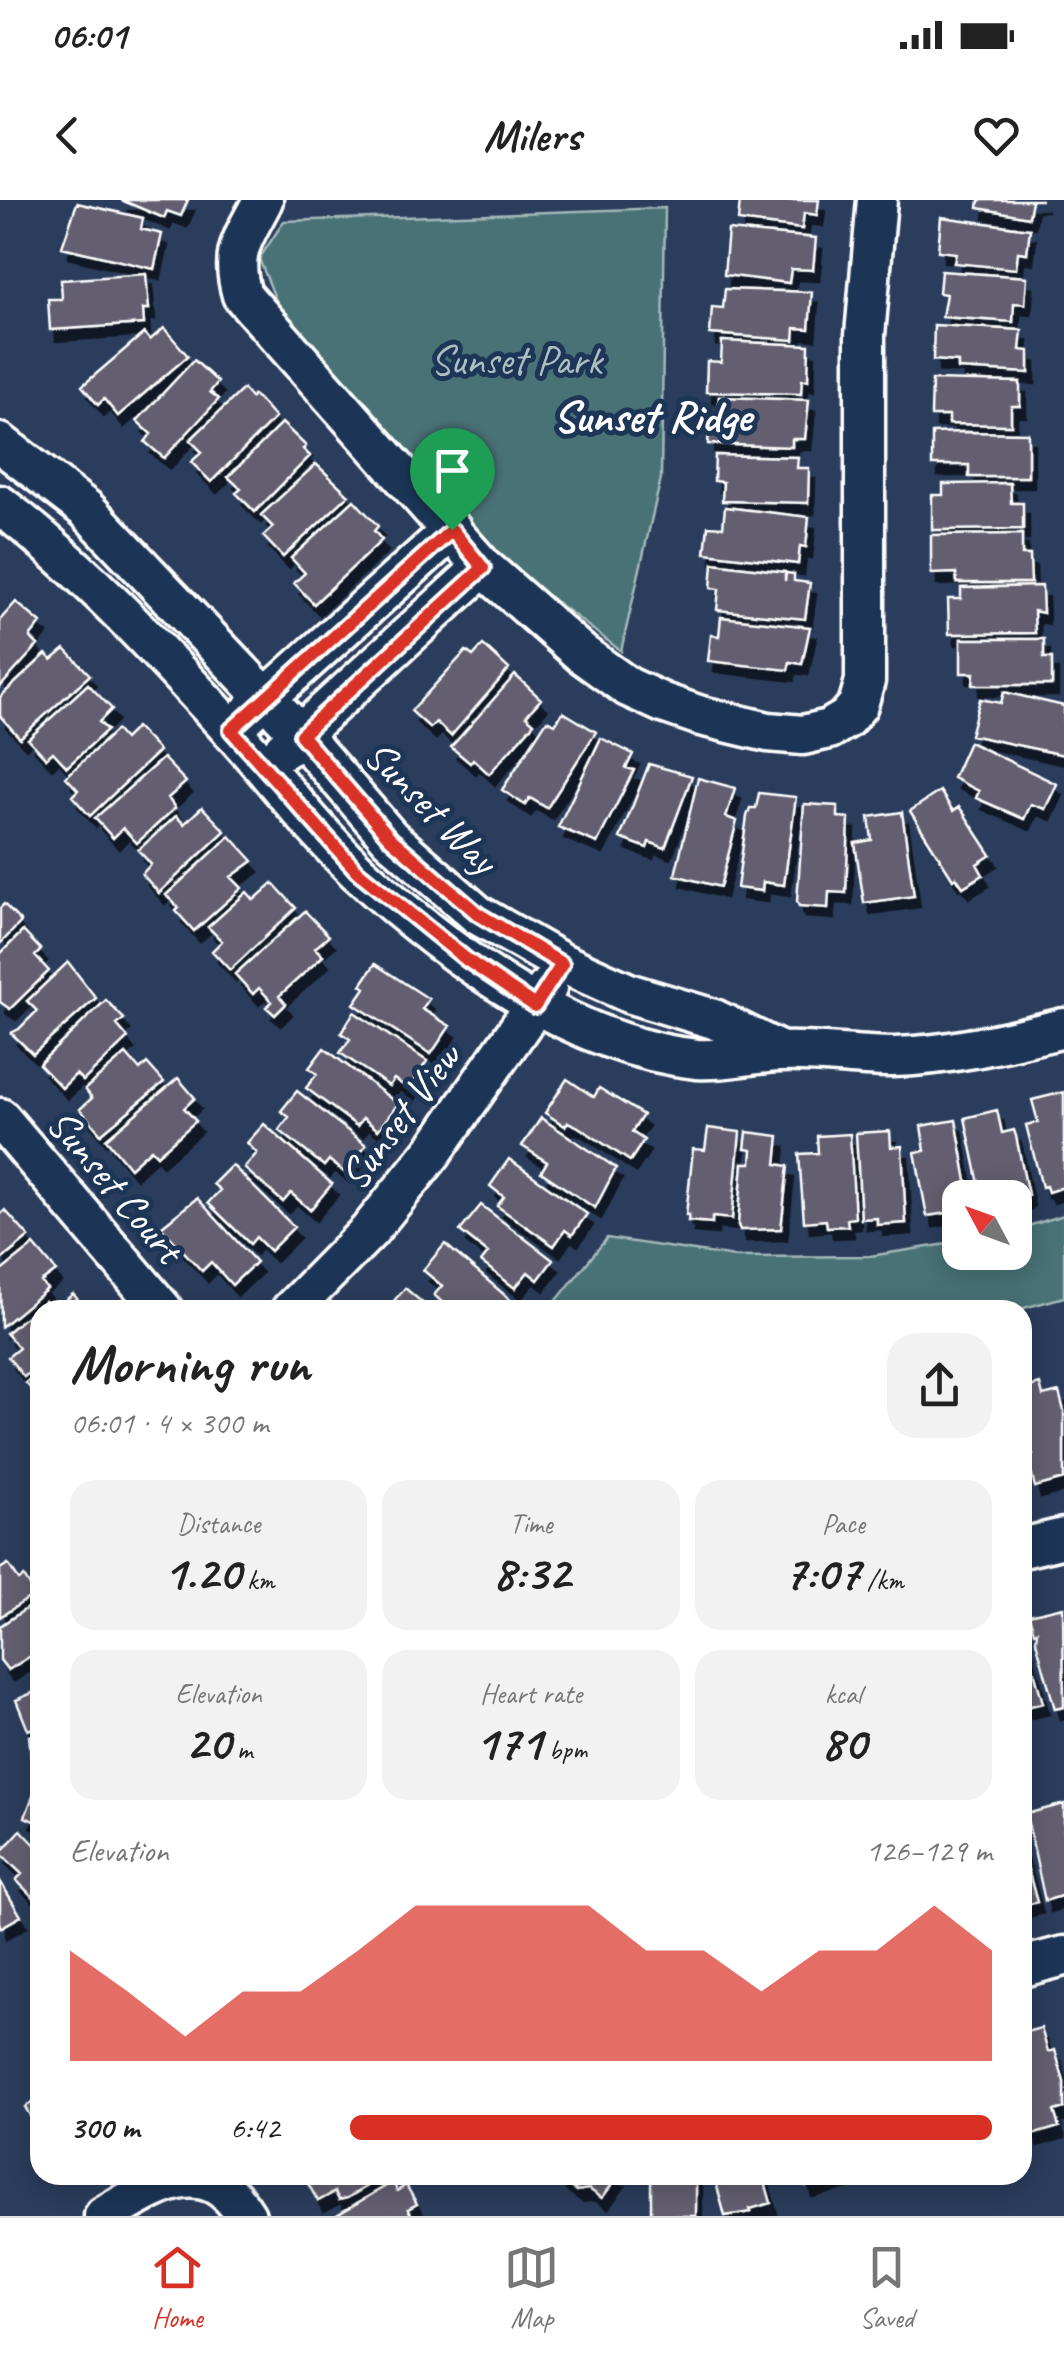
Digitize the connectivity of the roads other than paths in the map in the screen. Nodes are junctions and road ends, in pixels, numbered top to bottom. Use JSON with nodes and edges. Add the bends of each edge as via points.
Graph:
{"nodes":[{"id":1,"x":263,"y":200,"type":"edge"},
{"id":2,"x":877,"y":200,"type":"edge"},
{"id":3,"x":0,"y":444,"type":"edge"},
{"id":4,"x":0,"y":504,"type":"edge"},
{"id":5,"x":452,"y":530,"type":"junction"},
{"id":6,"x":483,"y":568,"type":"junction"},
{"id":7,"x":265,"y":698,"type":"junction"},
{"id":8,"x":231,"y":730,"type":"junction"},
{"id":9,"x":301,"y":735,"type":"junction"},
{"id":10,"x":263,"y":766,"type":"junction"},
{"id":11,"x":562,"y":964,"type":"junction"},
{"id":12,"x":535,"y":1006,"type":"junction"},
{"id":13,"x":1064,"y":1028,"type":"edge"},
{"id":14,"x":781,"y":1052,"type":"junction"},
{"id":15,"x":0,"y":1118,"type":"edge"},
{"id":16,"x":155,"y":1300,"type":"edge"},
{"id":17,"x":301,"y":1300,"type":"edge"},
{"id":18,"x":1064,"y":1538,"type":"edge"},
{"id":19,"x":1032,"y":1546,"type":"edge"},
{"id":20,"x":1064,"y":1956,"type":"edge"},
{"id":21,"x":1032,"y":1964,"type":"edge"},
{"id":22,"x":159,"y":2185,"type":"edge"},
{"id":23,"x":219,"y":2185,"type":"edge"},
{"id":24,"x":104,"y":2216,"type":"edge"},
{"id":25,"x":246,"y":2216,"type":"edge"}],
"edges":[{"from":1,"to":5,"type":"street","via":[[236,255],[242,294]]},
{"from":2,"to":6,"type":"street","via":[[865,334],[865,681],[846,719],[802,735],[662,704],[582,654]]},
{"from":3,"to":7,"type":"street","name":"Sunset Way","via":[[86,509]]},
{"from":4,"to":8,"type":"street","name":"Sunset Way","via":[[46,540]]},
{"from":5,"to":6,"type":"street"},
{"from":5,"to":7,"type":"street"},
{"from":6,"to":9,"type":"street"},
{"from":7,"to":8,"type":"street"},
{"from":7,"to":9,"type":"street","name":"Sunset Way"},
{"from":8,"to":10,"type":"street","name":"Sunset Way"},
{"from":9,"to":10,"type":"street"},
{"from":9,"to":11,"type":"street","name":"Sunset Way","via":[[390,838],[478,914]]},
{"from":10,"to":12,"type":"street","name":"Sunset Way","via":[[357,871]]},
{"from":11,"to":12,"type":"street","name":"Sunset View"},
{"from":11,"to":14,"type":"street","name":"Sunset Way","via":[[631,994],[714,1018]]},
{"from":12,"to":14,"type":"street","name":"Sunset Way","via":[[670,1054],[699,1059]]},
{"from":12,"to":17,"type":"street","name":"Sunset View","via":[[436,1148]]},
{"from":13,"to":14,"type":"street","name":"Sunset Way","via":[[894,1057]]},
{"from":15,"to":16,"type":"street","name":"Sunset Court"},
{"from":18,"to":19,"type":"street"},
{"from":20,"to":21,"type":"street"},
{"from":22,"to":24,"type":"street"},
{"from":23,"to":25,"type":"street"}]}
